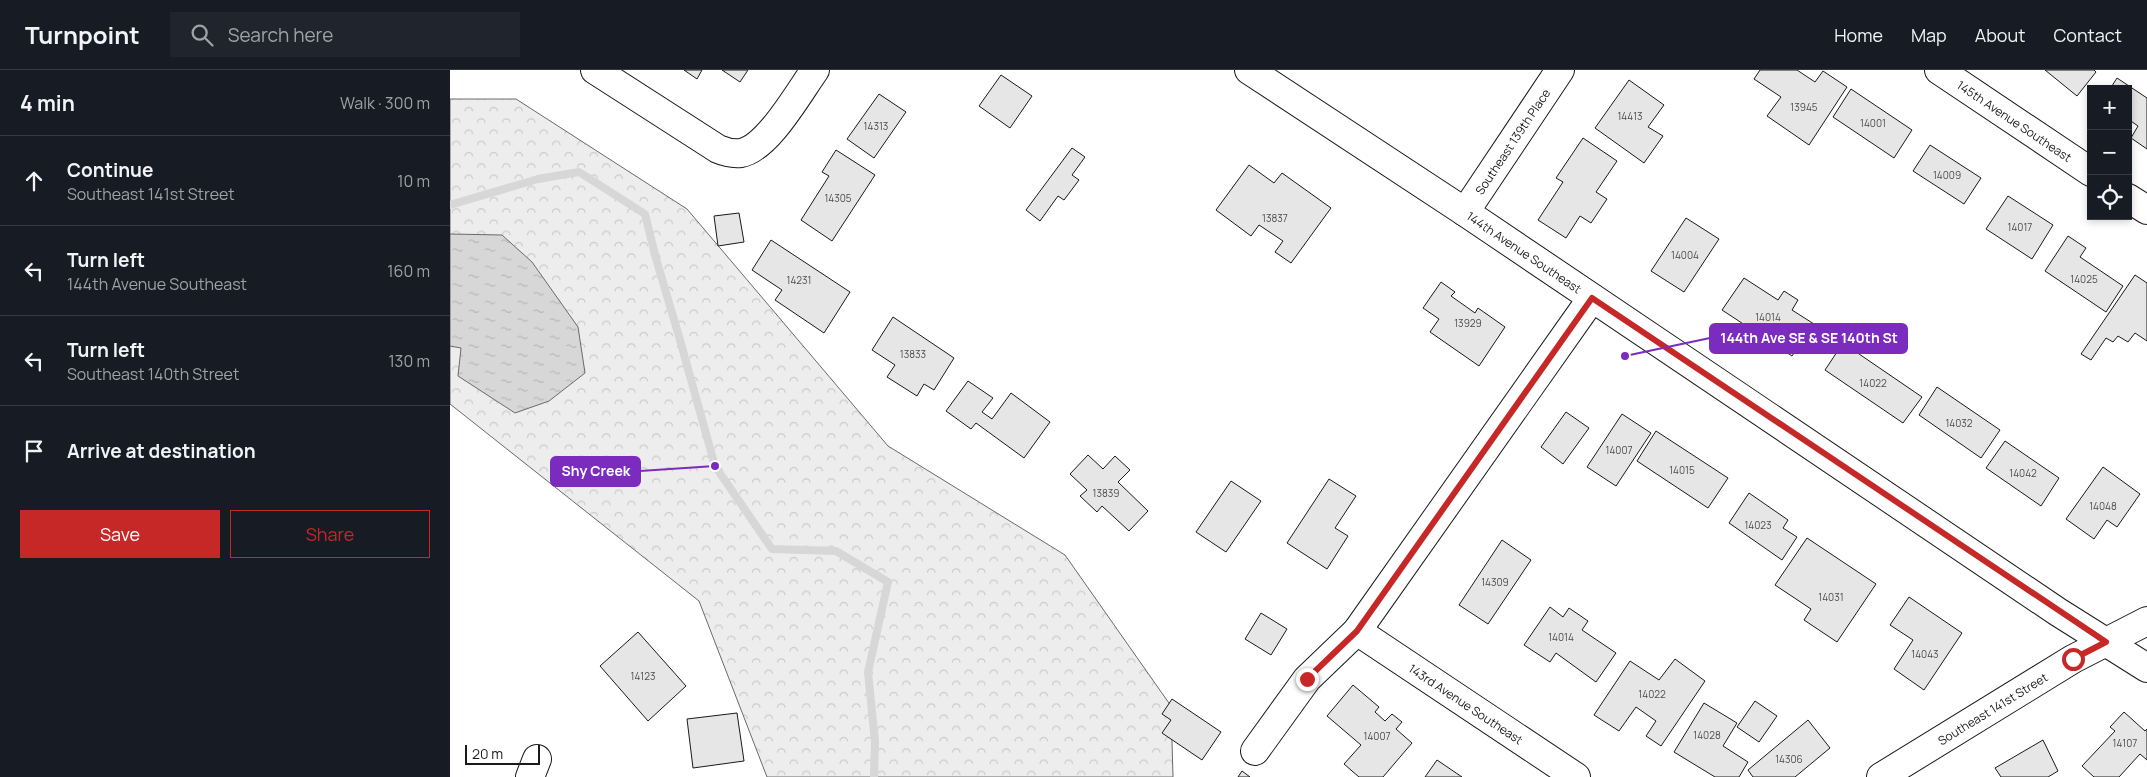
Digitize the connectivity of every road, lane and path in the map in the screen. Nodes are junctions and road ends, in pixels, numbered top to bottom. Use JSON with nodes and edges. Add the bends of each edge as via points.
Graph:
{"nodes":[{"id":1,"x":595,"y":70,"type":"edge"},
{"id":2,"x":815,"y":70,"type":"edge"},
{"id":3,"x":1249,"y":70,"type":"edge"},
{"id":4,"x":1560,"y":70,"type":"edge"},
{"id":5,"x":1939,"y":70,"type":"edge"},
{"id":6,"x":2087,"y":169,"type":"edge"},
{"id":7,"x":2132,"y":201,"type":"edge"},
{"id":8,"x":2147,"y":210,"type":"edge"},
{"id":9,"x":1465,"y":212,"type":"junction"},
{"id":10,"x":1592,"y":298,"type":"junction"},
{"id":11,"x":2147,"y":621,"type":"edge"},
{"id":12,"x":1357,"y":631,"type":"junction"},
{"id":13,"x":2106,"y":642,"type":"junction"},
{"id":14,"x":2147,"y":668,"type":"edge"},
{"id":15,"x":1255,"y":751,"type":"dead end"},
{"id":16,"x":1576,"y":777,"type":"edge"},
{"id":17,"x":1881,"y":777,"type":"edge"}],
"edges":[{"from":1,"to":2,"type":"street","via":[[728,153],[742,153],[766,139]]},
{"from":3,"to":9,"type":"street","name":"144th Avenue Southeast"},
{"from":4,"to":9,"type":"street","name":"Southeast 139th Place"},
{"from":5,"to":6,"type":"street","name":"145th Avenue Southeast"},
{"from":7,"to":8,"type":"street"},
{"from":9,"to":10,"type":"street","name":"144th Avenue Southeast"},
{"from":10,"to":12,"type":"street"},
{"from":10,"to":13,"type":"street","name":"144th Avenue Southeast"},
{"from":11,"to":13,"type":"street","name":"Southeast 141st Street"},
{"from":12,"to":15,"type":"street","via":[[1307,679]]},
{"from":12,"to":16,"type":"street","name":"143rd Avenue Southeast"},
{"from":13,"to":14,"type":"street","name":"144th Avenue Southeast"},
{"from":13,"to":17,"type":"street","name":"Southeast 141st Street"}]}
